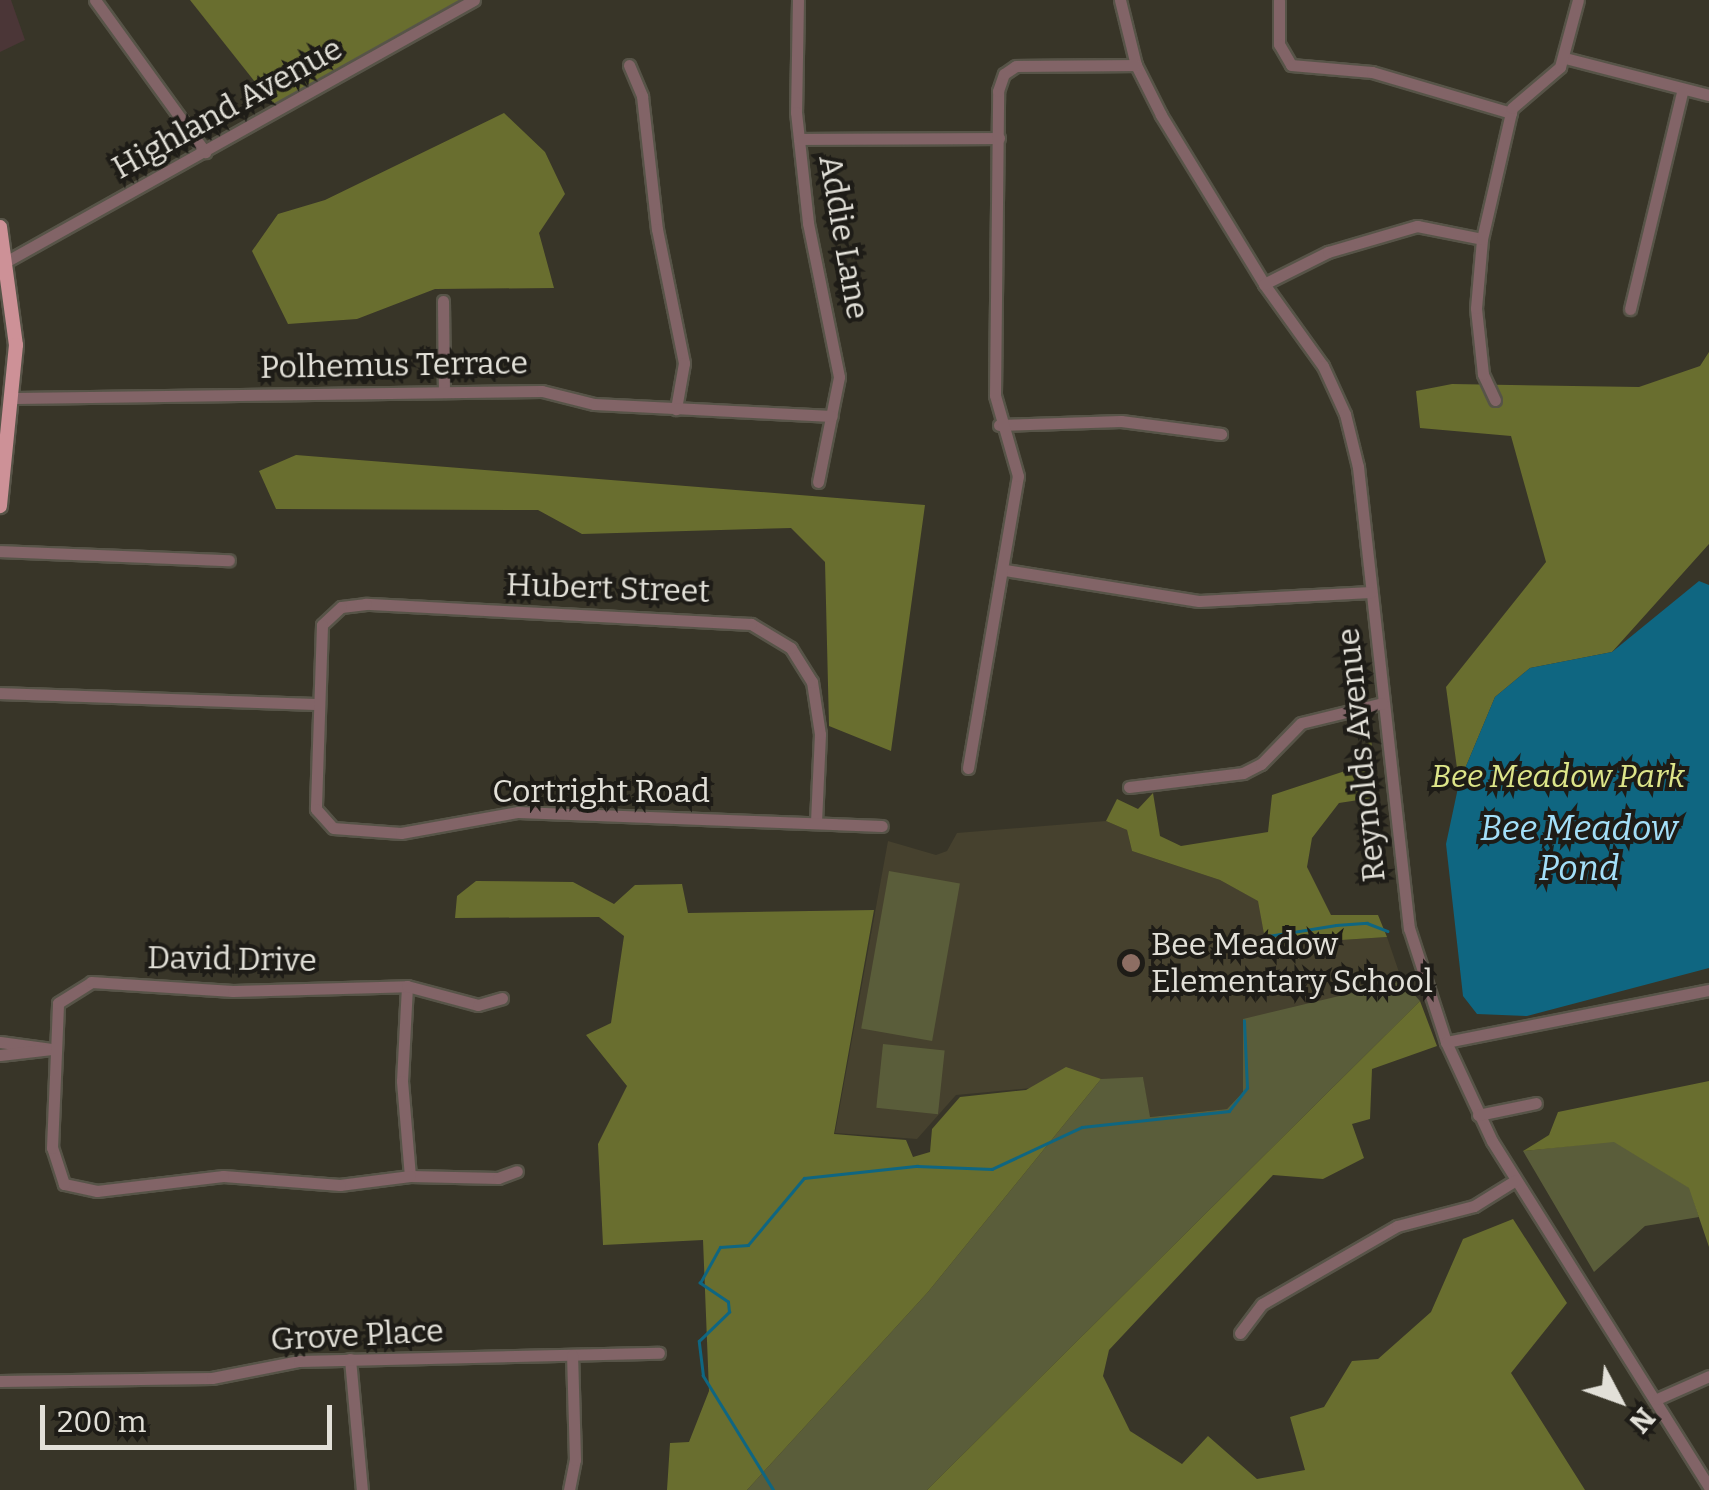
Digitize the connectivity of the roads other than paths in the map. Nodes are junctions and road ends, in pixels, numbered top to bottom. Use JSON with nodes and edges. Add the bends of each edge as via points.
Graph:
{"nodes":[{"id":1,"x":95,"y":0,"type":"edge"},
{"id":2,"x":474,"y":0,"type":"edge"},
{"id":3,"x":798,"y":0,"type":"edge"},
{"id":4,"x":1120,"y":0,"type":"edge"},
{"id":5,"x":1279,"y":0,"type":"edge"},
{"id":6,"x":1578,"y":0,"type":"edge"},
{"id":7,"x":1564,"y":58,"type":"junction"},
{"id":8,"x":1136,"y":65,"type":"junction"},
{"id":9,"x":629,"y":66,"type":"dead end"},
{"id":10,"x":1683,"y":89,"type":"junction"},
{"id":11,"x":1709,"y":94,"type":"edge"},
{"id":12,"x":1511,"y":113,"type":"junction"},
{"id":13,"x":998,"y":138,"type":"junction"},
{"id":14,"x":799,"y":139,"type":"junction"},
{"id":15,"x":204,"y":152,"type":"junction"},
{"id":16,"x":0,"y":226,"type":"edge"},
{"id":17,"x":1482,"y":239,"type":"junction"},
{"id":18,"x":4,"y":264,"type":"edge"},
{"id":19,"x":1264,"y":284,"type":"junction"},
{"id":20,"x":443,"y":301,"type":"dead end"},
{"id":21,"x":1630,"y":308,"type":"dead end"},
{"id":22,"x":444,"y":392,"type":"junction"},
{"id":23,"x":15,"y":398,"type":"junction"},
{"id":24,"x":1496,"y":400,"type":"dead end"},
{"id":25,"x":676,"y":409,"type":"junction"},
{"id":26,"x":832,"y":416,"type":"junction"},
{"id":27,"x":999,"y":425,"type":"junction"},
{"id":28,"x":1220,"y":434,"type":"dead end"},
{"id":29,"x":818,"y":482,"type":"dead end"},
{"id":30,"x":0,"y":506,"type":"edge"},
{"id":31,"x":0,"y":551,"type":"edge"},
{"id":32,"x":229,"y":560,"type":"dead end"},
{"id":33,"x":1005,"y":570,"type":"junction"},
{"id":34,"x":1371,"y":592,"type":"junction"},
{"id":35,"x":0,"y":693,"type":"edge"},
{"id":36,"x":1383,"y":703,"type":"junction"},
{"id":37,"x":317,"y":704,"type":"junction"},
{"id":38,"x":968,"y":768,"type":"dead end"},
{"id":39,"x":1129,"y":787,"type":"dead end"},
{"id":40,"x":816,"y":822,"type":"junction"},
{"id":41,"x":882,"y":826,"type":"dead end"},
{"id":42,"x":407,"y":986,"type":"junction"},
{"id":43,"x":1709,"y":990,"type":"edge"},
{"id":44,"x":502,"y":998,"type":"dead end"},
{"id":45,"x":0,"y":1042,"type":"edge"},
{"id":46,"x":1446,"y":1042,"type":"junction"},
{"id":47,"x":52,"y":1049,"type":"junction"},
{"id":48,"x":0,"y":1055,"type":"edge"},
{"id":49,"x":1536,"y":1103,"type":"dead end"},
{"id":50,"x":1478,"y":1115,"type":"junction"},
{"id":51,"x":517,"y":1171,"type":"dead end"},
{"id":52,"x":410,"y":1176,"type":"junction"},
{"id":53,"x":1516,"y":1180,"type":"junction"},
{"id":54,"x":1240,"y":1333,"type":"dead end"},
{"id":55,"x":659,"y":1352,"type":"dead end"},
{"id":56,"x":572,"y":1354,"type":"junction"},
{"id":57,"x":350,"y":1359,"type":"junction"},
{"id":58,"x":1709,"y":1376,"type":"edge"},
{"id":59,"x":0,"y":1382,"type":"edge"},
{"id":60,"x":1658,"y":1399,"type":"junction"},
{"id":61,"x":1709,"y":1487,"type":"edge"},
{"id":62,"x":362,"y":1490,"type":"edge"},
{"id":63,"x":569,"y":1490,"type":"edge"}],
"edges":[{"from":1,"to":15,"type":"street"},
{"from":2,"to":15,"type":"street","name":"Highland Avenue"},
{"from":3,"to":14,"type":"street","name":"Addie Lane"},
{"from":4,"to":8,"type":"street","name":"Reynolds Avenue"},
{"from":5,"to":12,"type":"street","via":[[1279,44],[1291,65],[1372,72]]},
{"from":6,"to":7,"type":"street"},
{"from":7,"to":10,"type":"street"},
{"from":7,"to":12,"type":"street"},
{"from":8,"to":13,"type":"street","via":[[1010,68],[998,91]]},
{"from":8,"to":19,"type":"street","name":"Reynolds Avenue"},
{"from":9,"to":25,"type":"street","via":[[642,96],[657,229],[684,362]]},
{"from":10,"to":11,"type":"street"},
{"from":10,"to":21,"type":"street"},
{"from":12,"to":17,"type":"street"},
{"from":13,"to":14,"type":"street"},
{"from":13,"to":27,"type":"street"},
{"from":14,"to":26,"type":"street","name":"Addie Lane","via":[[811,248],[838,359]]},
{"from":15,"to":18,"type":"street","name":"Highland Avenue"},
{"from":16,"to":18,"type":"main road"},
{"from":17,"to":19,"type":"street","via":[[1416,226],[1328,252]]},
{"from":17,"to":24,"type":"street","via":[[1478,321],[1483,374]]},
{"from":18,"to":23,"type":"main road"},
{"from":19,"to":34,"type":"street","name":"Reynolds Avenue","via":[[1324,366],[1345,414]]},
{"from":20,"to":22,"type":"street"},
{"from":22,"to":23,"type":"street","name":"Polhemus Terrace"},
{"from":22,"to":25,"type":"street","name":"Polhemus Terrace","via":[[542,391],[594,404]]},
{"from":23,"to":30,"type":"main road"},
{"from":25,"to":26,"type":"street","name":"Polhemus Terrace"},
{"from":26,"to":29,"type":"street","name":"Addie Lane"},
{"from":27,"to":28,"type":"street","via":[[1121,421]]},
{"from":27,"to":33,"type":"street","via":[[1018,476]]},
{"from":31,"to":32,"type":"street"},
{"from":33,"to":34,"type":"street","via":[[1199,602]]},
{"from":33,"to":38,"type":"street"},
{"from":34,"to":36,"type":"street","name":"Reynolds Avenue"},
{"from":35,"to":37,"type":"street"},
{"from":36,"to":39,"type":"street","via":[[1301,723],[1262,764],[1243,772]]},
{"from":36,"to":46,"type":"street","name":"Reynolds Avenue","via":[[1412,941]]},
{"from":37,"to":40,"type":"street","name":"Cortright Road","via":[[316,808],[339,830],[422,831],[518,812]]},
{"from":37,"to":40,"type":"street","name":"Hubert Street","via":[[322,626],[335,610],[354,604],[751,624],[791,648],[812,682],[820,734]]},
{"from":40,"to":41,"type":"street","name":"Cortright Road"},
{"from":42,"to":44,"type":"street","name":"David Drive","via":[[478,1004]]},
{"from":42,"to":47,"type":"street","name":"David Drive","via":[[233,991],[91,982],[58,1003]]},
{"from":42,"to":52,"type":"street","via":[[401,1048]]},
{"from":43,"to":46,"type":"street"},
{"from":45,"to":47,"type":"street"},
{"from":46,"to":50,"type":"street","name":"Reynolds Avenue"},
{"from":47,"to":48,"type":"street"},
{"from":47,"to":52,"type":"street","name":"David Drive","via":[[54,1166],[64,1184],[76,1189],[222,1176],[340,1184]]},
{"from":49,"to":50,"type":"street"},
{"from":50,"to":53,"type":"street","name":"Reynolds Avenue"},
{"from":51,"to":52,"type":"street","name":"David Drive","via":[[498,1178]]},
{"from":53,"to":54,"type":"street","via":[[1474,1206],[1397,1226],[1262,1304]]},
{"from":53,"to":60,"type":"street","name":"Reynolds Avenue"},
{"from":55,"to":56,"type":"street","name":"Grove Place"},
{"from":56,"to":57,"type":"street","name":"Grove Place"},
{"from":56,"to":63,"type":"street","via":[[575,1460]]},
{"from":57,"to":59,"type":"street","name":"Grove Place","via":[[298,1361],[212,1378]]},
{"from":57,"to":62,"type":"street"},
{"from":58,"to":60,"type":"street"},
{"from":60,"to":61,"type":"street","name":"Reynolds Avenue"}]}
